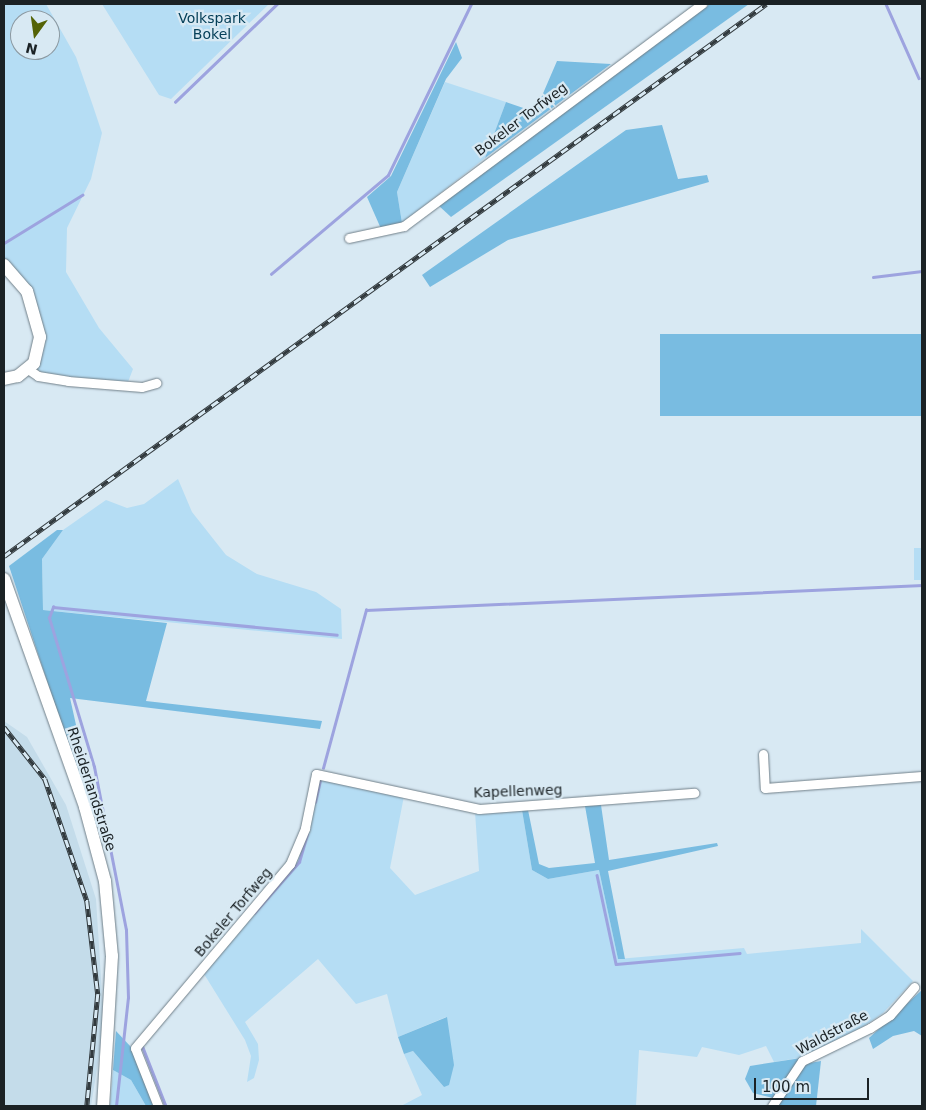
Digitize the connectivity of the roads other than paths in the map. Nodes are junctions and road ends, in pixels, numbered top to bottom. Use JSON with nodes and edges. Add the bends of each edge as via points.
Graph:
{"nodes":[{"id":1,"x":702,"y":4,"type":"edge"},
{"id":2,"x":349,"y":238,"type":"dead end"},
{"id":3,"x":6,"y":268,"type":"edge"},
{"id":4,"x":28,"y":369,"type":"junction"},
{"id":5,"x":4,"y":379,"type":"edge"},
{"id":6,"x":156,"y":384,"type":"dead end"},
{"id":7,"x":4,"y":579,"type":"edge"},
{"id":8,"x":763,"y":754,"type":"dead end"},
{"id":9,"x":316,"y":774,"type":"joint"},
{"id":10,"x":922,"y":776,"type":"edge"},
{"id":11,"x":694,"y":793,"type":"dead end"},
{"id":12,"x":914,"y":988,"type":"dead end"},
{"id":13,"x":103,"y":1106,"type":"edge"},
{"id":14,"x":158,"y":1106,"type":"edge"},
{"id":15,"x":772,"y":1106,"type":"edge"}],
"edges":[{"from":1,"to":2,"type":"street","name":"Bokeler Torfweg","via":[[404,226]]},
{"from":3,"to":4,"type":"main road","via":[[27,291],[39,328],[38,354]]},
{"from":4,"to":5,"type":"main road"},
{"from":4,"to":6,"type":"street","via":[[38,376],[68,381],[142,387]]},
{"from":7,"to":13,"type":"main road","name":"Rheiderlandstraße","via":[[85,807],[105,881],[112,956]]},
{"from":8,"to":10,"type":"street","via":[[765,788]]},
{"from":9,"to":11,"type":"street","name":"Kapellenweg","via":[[479,809]]},
{"from":9,"to":14,"type":"street","name":"Bokeler Torfweg","via":[[305,828],[290,864],[135,1048]]},
{"from":12,"to":15,"type":"street","name":"Waldstraße","via":[[870,1028],[802,1061]]}]}
